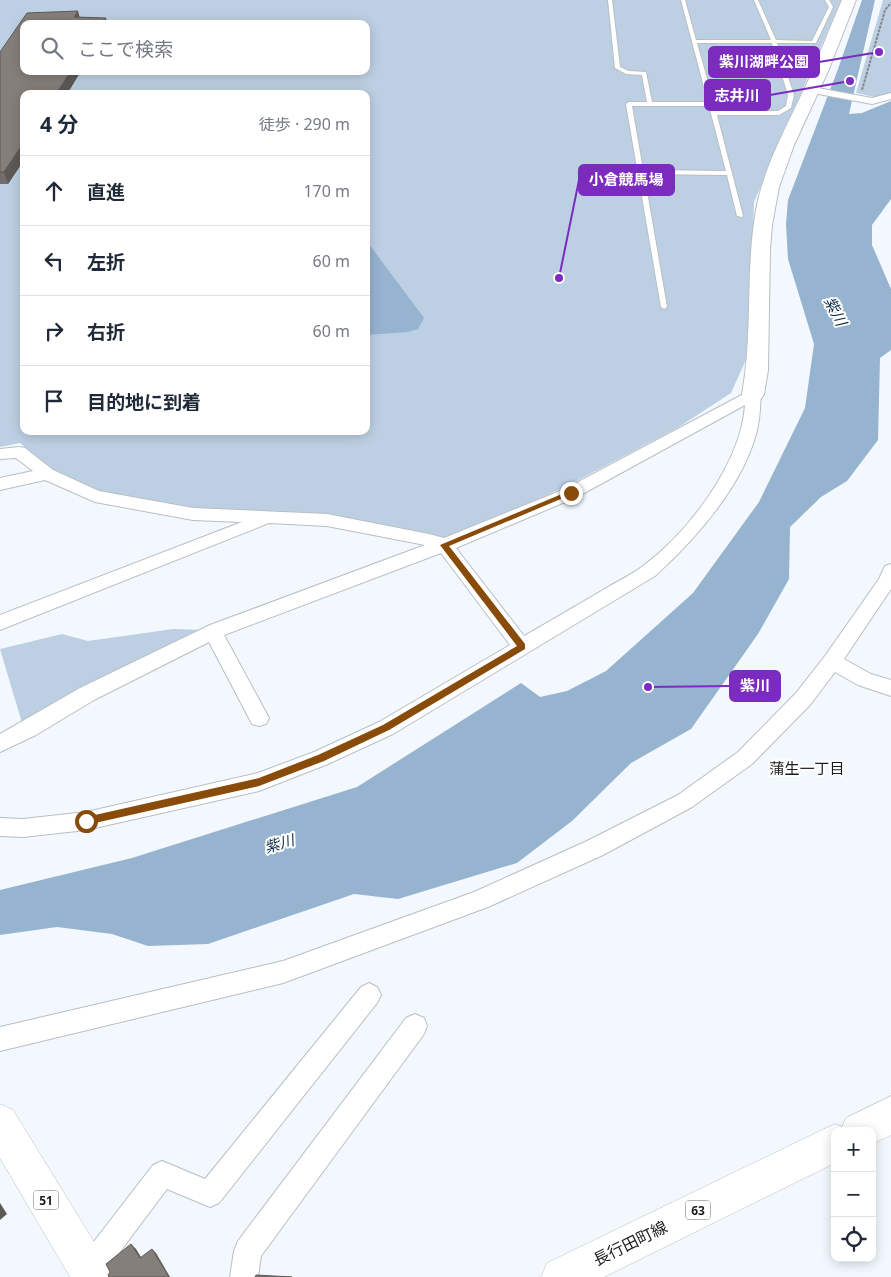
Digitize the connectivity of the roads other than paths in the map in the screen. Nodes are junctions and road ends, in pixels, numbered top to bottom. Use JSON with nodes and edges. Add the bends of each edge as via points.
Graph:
{"nodes":[{"id":1,"x":610,"y":0,"type":"edge"},
{"id":2,"x":683,"y":0,"type":"edge"},
{"id":3,"x":756,"y":0,"type":"edge"},
{"id":4,"x":827,"y":0,"type":"edge"},
{"id":5,"x":849,"y":0,"type":"edge"},
{"id":6,"x":694,"y":41,"type":"junction"},
{"id":7,"x":774,"y":42,"type":"junction"},
{"id":8,"x":820,"y":92,"type":"junction"},
{"id":9,"x":891,"y":96,"type":"edge"},
{"id":10,"x":650,"y":104,"type":"junction"},
{"id":11,"x":712,"y":104,"type":"junction"},
{"id":12,"x":714,"y":113,"type":"junction"},
{"id":13,"x":641,"y":172,"type":"junction"},
{"id":14,"x":729,"y":173,"type":"junction"},
{"id":15,"x":740,"y":216,"type":"dead end"},
{"id":16,"x":664,"y":306,"type":"dead end"},
{"id":17,"x":753,"y":394,"type":"junction"},
{"id":18,"x":0,"y":454,"type":"edge"},
{"id":19,"x":47,"y":474,"type":"junction"},
{"id":20,"x":0,"y":484,"type":"edge"},
{"id":21,"x":267,"y":518,"type":"junction"},
{"id":22,"x":444,"y":545,"type":"junction"},
{"id":23,"x":891,"y":571,"type":"edge"},
{"id":24,"x":0,"y":623,"type":"edge"},
{"id":25,"x":213,"y":632,"type":"junction"},
{"id":26,"x":522,"y":647,"type":"junction"},
{"id":27,"x":832,"y":661,"type":"junction"},
{"id":28,"x":891,"y":688,"type":"edge"},
{"id":29,"x":259,"y":718,"type":"dead end"},
{"id":30,"x":0,"y":744,"type":"edge"},
{"id":31,"x":0,"y":827,"type":"edge"},
{"id":32,"x":369,"y":995,"type":"dead end"},
{"id":33,"x":415,"y":1026,"type":"dead end"},
{"id":34,"x":0,"y":1039,"type":"edge"},
{"id":35,"x":891,"y":1115,"type":"edge"},
{"id":36,"x":0,"y":1123,"type":"edge"},
{"id":37,"x":867,"y":1127,"type":"edge"},
{"id":38,"x":831,"y":1145,"type":"edge"},
{"id":39,"x":91,"y":1274,"type":"edge"},
{"id":40,"x":244,"y":1277,"type":"edge"},
{"id":41,"x":560,"y":1277,"type":"edge"}],
"edges":[{"from":1,"to":10,"type":"lane","via":[[618,68],[628,73],[644,73]]},
{"from":2,"to":6,"type":"lane"},
{"from":3,"to":7,"type":"lane"},
{"from":4,"to":7,"type":"lane","via":[[831,7],[814,42]]},
{"from":5,"to":8,"type":"street"},
{"from":6,"to":7,"type":"lane"},
{"from":6,"to":11,"type":"lane"},
{"from":7,"to":12,"type":"lane","via":[[791,96],[789,107],[779,113]]},
{"from":8,"to":9,"type":"street","via":[[872,101]]},
{"from":8,"to":17,"type":"street","via":[[796,122],[767,200],[762,235],[759,354]]},
{"from":10,"to":11,"type":"lane"},
{"from":10,"to":13,"type":"lane","via":[[628,104]]},
{"from":11,"to":12,"type":"lane"},
{"from":12,"to":14,"type":"lane"},
{"from":13,"to":14,"type":"lane"},
{"from":13,"to":16,"type":"lane"},
{"from":14,"to":15,"type":"lane"},
{"from":17,"to":22,"type":"street","via":[[571,493]]},
{"from":17,"to":26,"type":"street","via":[[754,408],[741,455],[691,532],[649,571]]},
{"from":18,"to":19,"type":"street","via":[[19,452]]},
{"from":19,"to":20,"type":"street"},
{"from":19,"to":21,"type":"street","via":[[95,496],[148,507],[193,514]]},
{"from":21,"to":22,"type":"street","via":[[327,520]]},
{"from":21,"to":24,"type":"street"},
{"from":22,"to":25,"type":"street"},
{"from":22,"to":26,"type":"street"},
{"from":23,"to":27,"type":"street"},
{"from":25,"to":29,"type":"street"},
{"from":25,"to":30,"type":"street","via":[[87,694]]},
{"from":26,"to":31,"type":"street","via":[[386,728],[259,782],[86,821],[24,828]]},
{"from":27,"to":28,"type":"street","via":[[865,680]]},
{"from":27,"to":34,"type":"street","via":[[803,699],[745,758],[685,801],[595,848],[480,900],[283,972]]},
{"from":32,"to":39,"type":"street","via":[[210,1194],[162,1174]]},
{"from":33,"to":40,"type":"street","via":[[248,1250]]},
{"from":35,"to":37,"type":"main road"},
{"from":36,"to":39,"type":"main road","number":"51"},
{"from":38,"to":41,"type":"main road","name":"長行田町線","number":"63"}]}
